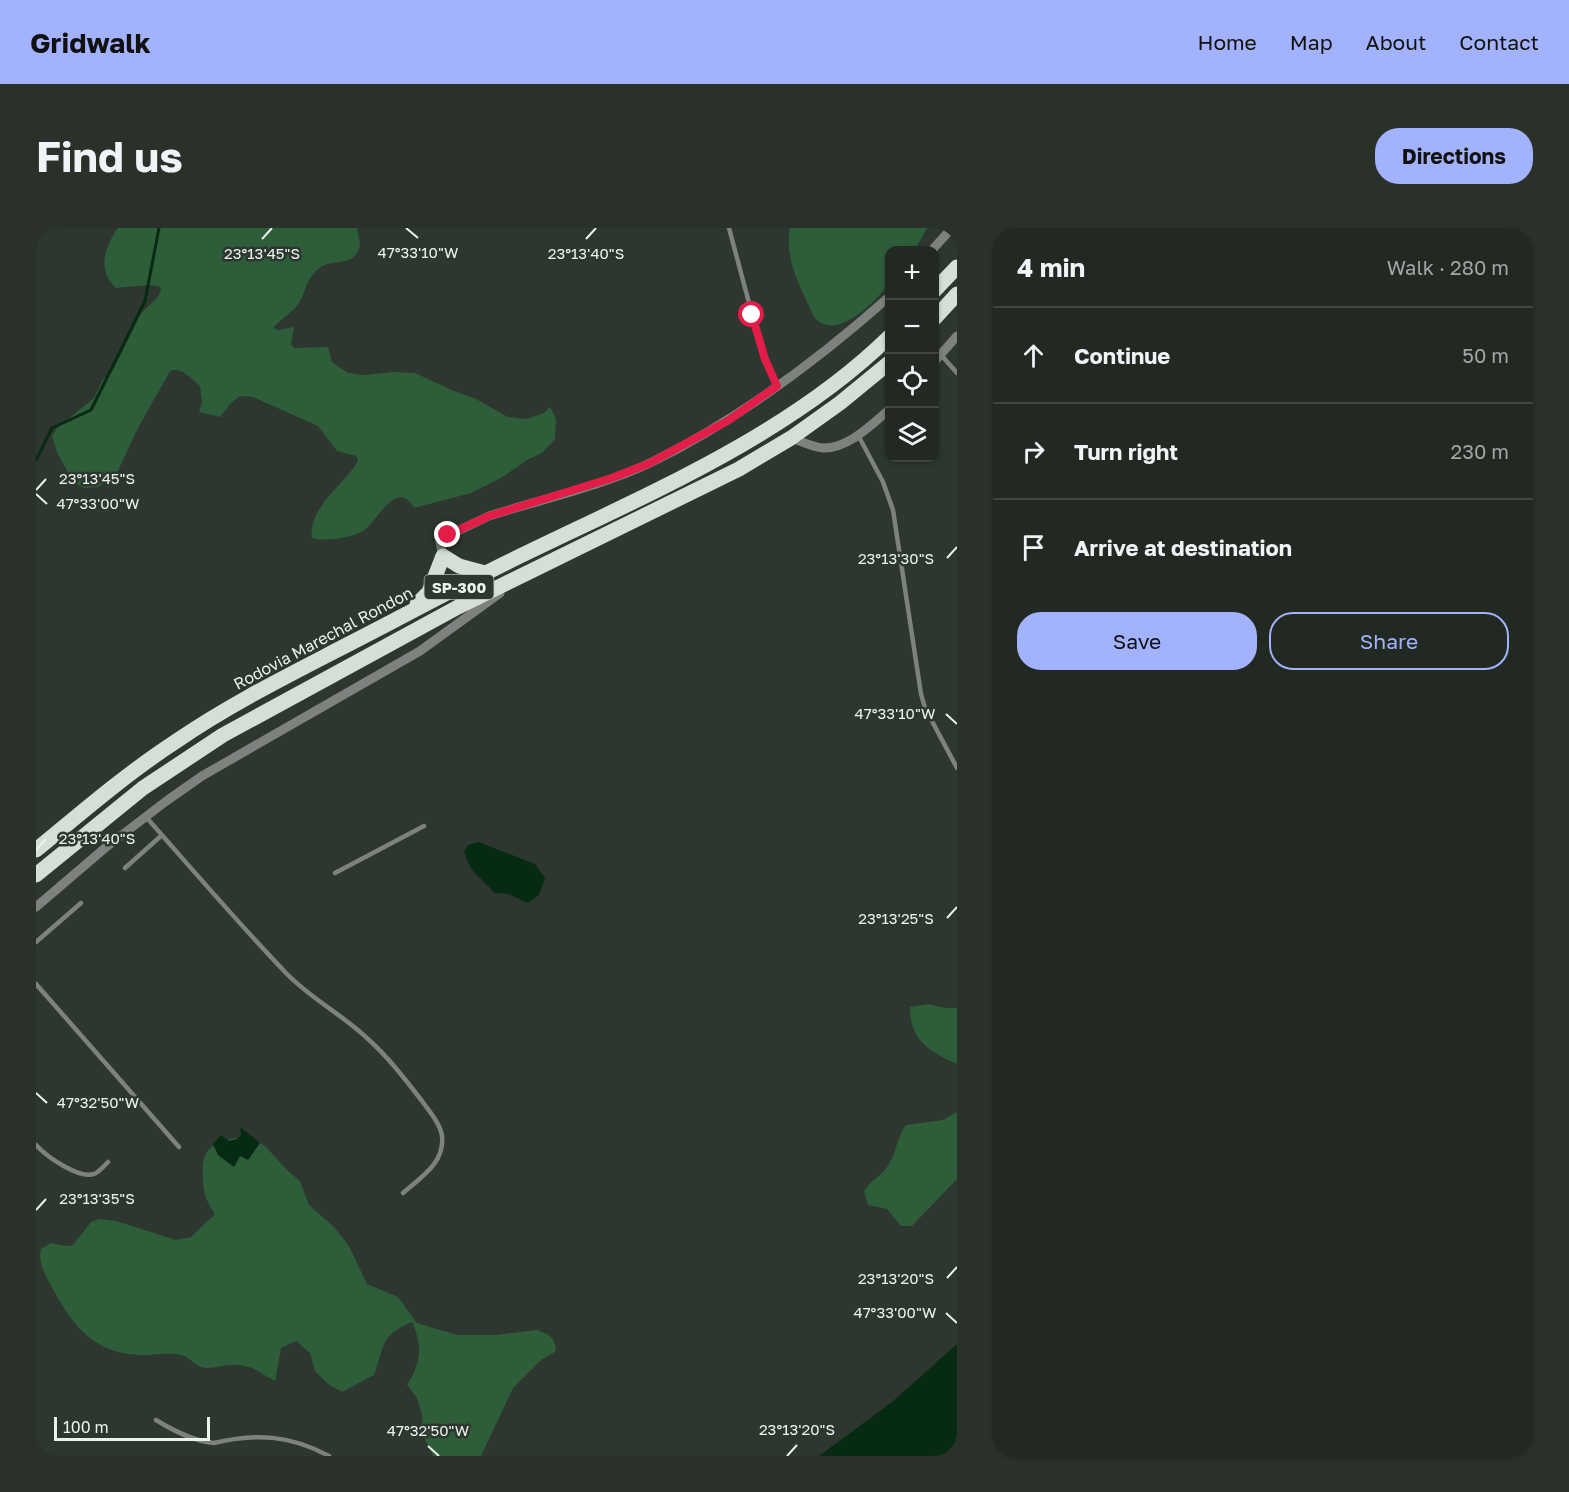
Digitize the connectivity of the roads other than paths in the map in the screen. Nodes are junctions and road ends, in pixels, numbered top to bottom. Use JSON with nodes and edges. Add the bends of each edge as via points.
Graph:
{"nodes":[{"id":1,"x":729,"y":228,"type":"edge"},
{"id":2,"x":952,"y":228,"type":"edge"},
{"id":3,"x":936,"y":246,"type":"edge"},
{"id":4,"x":957,"y":267,"type":"edge"},
{"id":5,"x":939,"y":286,"type":"edge"},
{"id":6,"x":957,"y":294,"type":"edge"},
{"id":7,"x":886,"y":300,"type":"edge"},
{"id":8,"x":939,"y":313,"type":"edge"},
{"id":9,"x":957,"y":336,"type":"edge"},
{"id":10,"x":885,"y":340,"type":"edge"},
{"id":11,"x":939,"y":357,"type":"edge"},
{"id":12,"x":939,"y":359,"type":"edge"},
{"id":13,"x":885,"y":366,"type":"edge"},
{"id":14,"x":957,"y":374,"type":"edge"},
{"id":15,"x":777,"y":386,"type":"junction"},
{"id":16,"x":885,"y":413,"type":"edge"},
{"id":17,"x":858,"y":435,"type":"junction"},
{"id":18,"x":791,"y":438,"type":"junction"},
{"id":19,"x":443,"y":556,"type":"junction"},
{"id":20,"x":485,"y":573,"type":"junction"},
{"id":21,"x":526,"y":573,"type":"junction"},
{"id":22,"x":406,"y":615,"type":"junction"},
{"id":23,"x":957,"y":768,"type":"edge"},
{"id":24,"x":146,"y":817,"type":"junction"},
{"id":25,"x":424,"y":826,"type":"dead end"},
{"id":26,"x":162,"y":835,"type":"junction"},
{"id":27,"x":36,"y":850,"type":"edge"},
{"id":28,"x":125,"y":868,"type":"dead end"},
{"id":29,"x":335,"y":873,"type":"dead end"},
{"id":30,"x":36,"y":874,"type":"edge"},
{"id":31,"x":81,"y":903,"type":"dead end"},
{"id":32,"x":36,"y":907,"type":"edge"},
{"id":33,"x":36,"y":942,"type":"edge"},
{"id":34,"x":36,"y":984,"type":"edge"},
{"id":35,"x":36,"y":1145,"type":"edge"},
{"id":36,"x":179,"y":1147,"type":"dead end"},
{"id":37,"x":108,"y":1162,"type":"dead end"},
{"id":38,"x":403,"y":1193,"type":"dead end"},
{"id":39,"x":156,"y":1420,"type":"dead end"},
{"id":40,"x":330,"y":1456,"type":"edge"}],
"edges":[{"from":1,"to":15,"type":"lane","via":[[765,359]]},
{"from":2,"to":3,"type":"street"},
{"from":4,"to":5,"type":"highway"},
{"from":6,"to":8,"type":"highway"},
{"from":7,"to":15,"type":"street"},
{"from":9,"to":11,"type":"street"},
{"from":10,"to":20,"type":"highway","name":"Rodovia Marechal Rondon","number":"SP-300","via":[[828,389],[731,452]]},
{"from":12,"to":14,"type":"lane"},
{"from":13,"to":18,"type":"highway","number":"SP-300"},
{"from":15,"to":19,"type":"street","via":[[729,420],[650,463],[489,516],[448,535],[440,542]]},
{"from":16,"to":17,"type":"street"},
{"from":17,"to":18,"type":"street","via":[[824,448]]},
{"from":17,"to":23,"type":"lane","via":[[893,510],[925,708]]},
{"from":18,"to":21,"type":"highway","number":"SP-300","via":[[721,479]]},
{"from":19,"to":20,"type":"highway","via":[[459,566]]},
{"from":19,"to":22,"type":"highway","via":[[429,591]]},
{"from":20,"to":22,"type":"highway","name":"Rodovia Marechal Rondon","number":"SP-300"},
{"from":21,"to":24,"type":"street","via":[[420,651],[202,777]]},
{"from":21,"to":30,"type":"highway","number":"SP-300","via":[[223,735],[143,788]]},
{"from":22,"to":27,"type":"highway","name":"Rodovia Marechal Rondon","number":"SP-300","via":[[183,736]]},
{"from":24,"to":26,"type":"lane"},
{"from":24,"to":32,"type":"street"},
{"from":25,"to":29,"type":"lane"},
{"from":26,"to":28,"type":"lane"},
{"from":26,"to":38,"type":"lane","via":[[288,975],[388,1058],[437,1122],[442,1135],[436,1164]]},
{"from":31,"to":33,"type":"lane"},
{"from":34,"to":36,"type":"lane"},
{"from":35,"to":37,"type":"lane","via":[[52,1159],[91,1175]]},
{"from":39,"to":40,"type":"lane","via":[[206,1442],[263,1436],[288,1439]]}]}
